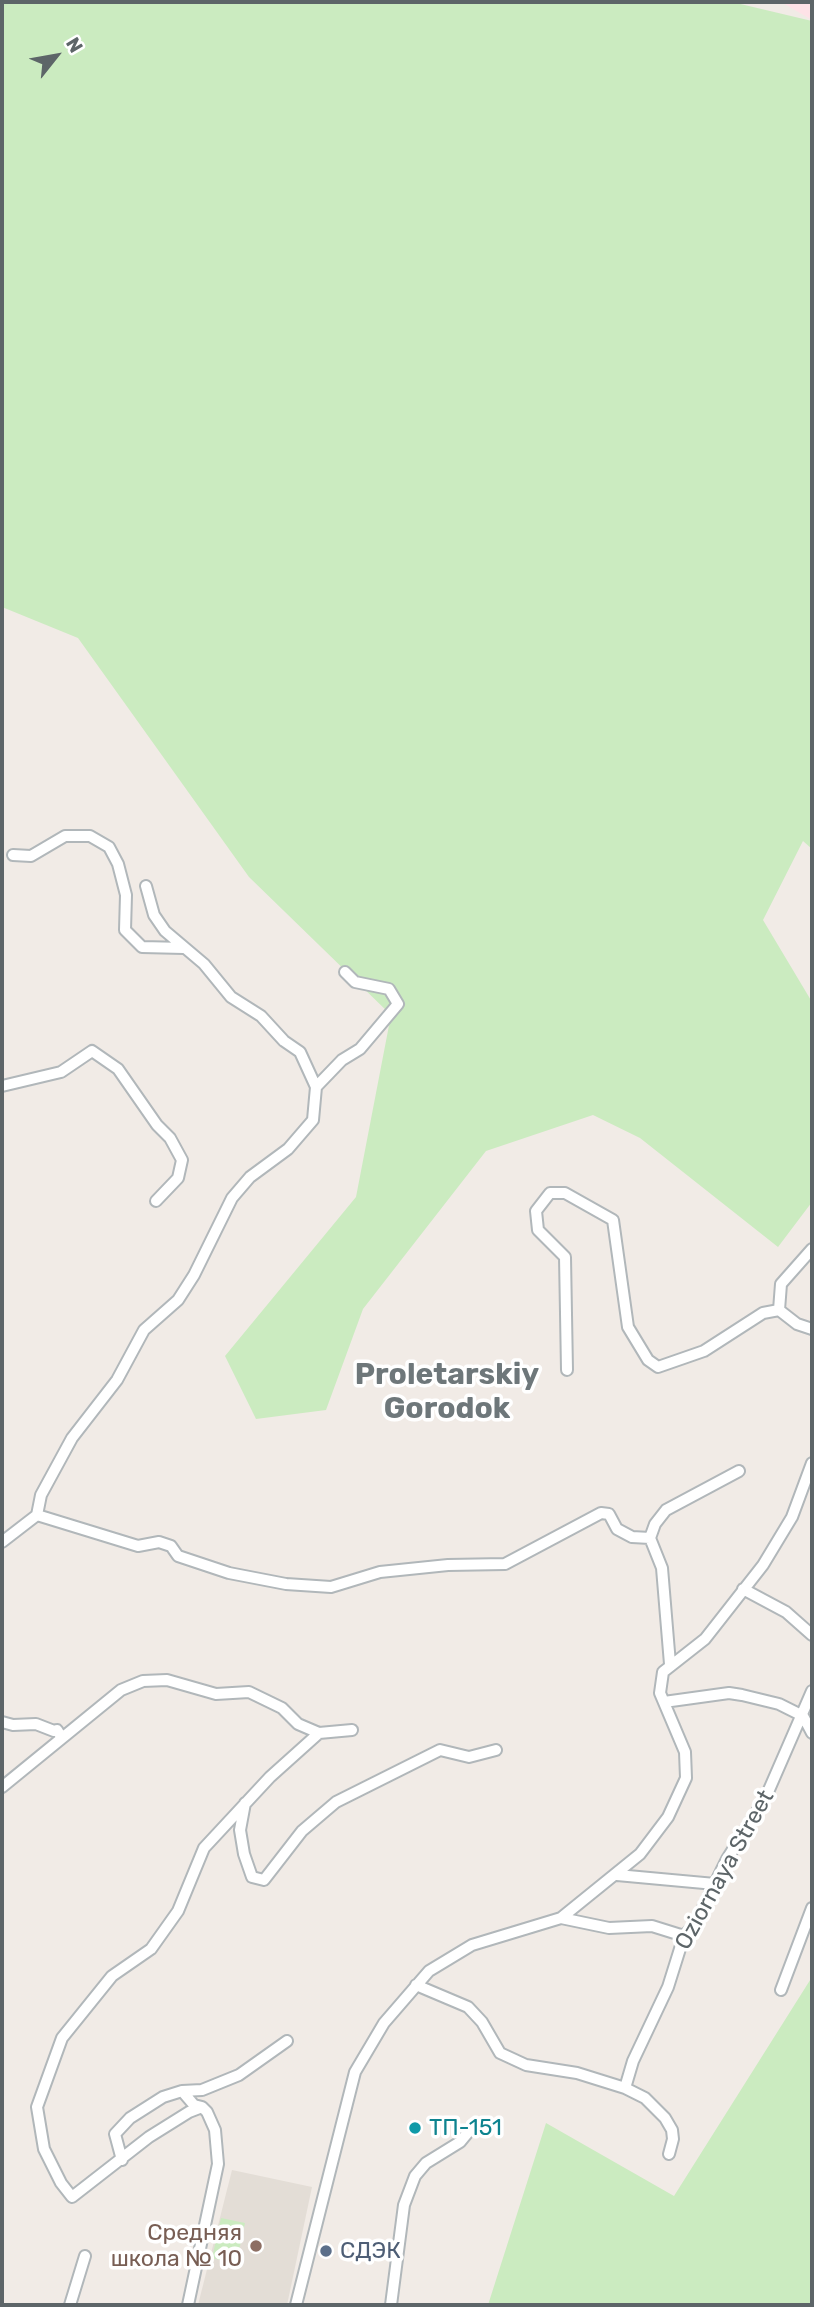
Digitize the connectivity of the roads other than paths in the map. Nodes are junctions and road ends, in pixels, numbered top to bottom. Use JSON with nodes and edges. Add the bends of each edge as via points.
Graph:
{"nodes":[{"id":1,"x":13,"y":855,"type":"dead end"},
{"id":2,"x":146,"y":886,"type":"dead end"},
{"id":3,"x":184,"y":948,"type":"junction"},
{"id":4,"x":345,"y":972,"type":"dead end"},
{"id":5,"x":2,"y":1086,"type":"edge"},
{"id":6,"x":316,"y":1087,"type":"junction"},
{"id":7,"x":156,"y":1201,"type":"dead end"},
{"id":8,"x":812,"y":1249,"type":"edge"},
{"id":9,"x":779,"y":1310,"type":"junction"},
{"id":10,"x":812,"y":1329,"type":"edge"},
{"id":11,"x":567,"y":1370,"type":"dead end"},
{"id":12,"x":812,"y":1463,"type":"edge"},
{"id":13,"x":739,"y":1471,"type":"dead end"},
{"id":14,"x":37,"y":1515,"type":"junction"},
{"id":15,"x":650,"y":1538,"type":"junction"},
{"id":16,"x":2,"y":1542,"type":"edge"},
{"id":17,"x":743,"y":1589,"type":"junction"},
{"id":18,"x":812,"y":1635,"type":"edge"},
{"id":19,"x":670,"y":1664,"type":"junction"},
{"id":20,"x":812,"y":1691,"type":"edge"},
{"id":21,"x":664,"y":1702,"type":"junction"},
{"id":22,"x":803,"y":1716,"type":"junction"},
{"id":23,"x":2,"y":1722,"type":"edge"},
{"id":24,"x":352,"y":1730,"type":"dead end"},
{"id":25,"x":319,"y":1733,"type":"junction"},
{"id":26,"x":812,"y":1733,"type":"edge"},
{"id":27,"x":62,"y":1738,"type":"junction"},
{"id":28,"x":496,"y":1750,"type":"dead end"},
{"id":29,"x":2,"y":1787,"type":"edge"},
{"id":30,"x":244,"y":1803,"type":"junction"},
{"id":31,"x":617,"y":1875,"type":"junction"},
{"id":32,"x":715,"y":1884,"type":"junction"},
{"id":33,"x":812,"y":1908,"type":"edge"},
{"id":34,"x":561,"y":1919,"type":"junction"},
{"id":35,"x":684,"y":1936,"type":"junction"},
{"id":36,"x":416,"y":1985,"type":"junction"},
{"id":37,"x":781,"y":1990,"type":"dead end"},
{"id":38,"x":287,"y":2041,"type":"dead end"},
{"id":39,"x":625,"y":2088,"type":"junction"},
{"id":40,"x":182,"y":2091,"type":"junction"},
{"id":41,"x":202,"y":2107,"type":"junction"},
{"id":42,"x":474,"y":2124,"type":"dead end"},
{"id":43,"x":668,"y":2154,"type":"dead end"},
{"id":44,"x":122,"y":2160,"type":"junction"},
{"id":45,"x":85,"y":2256,"type":"dead end"},
{"id":46,"x":70,"y":2305,"type":"edge"},
{"id":47,"x":188,"y":2305,"type":"edge"},
{"id":48,"x":296,"y":2305,"type":"edge"},
{"id":49,"x":391,"y":2305,"type":"edge"}],
"edges":[{"from":1,"to":3,"type":"street","via":[[31,856],[65,836],[90,836],[109,847],[118,864],[126,895],[125,930],[142,947]]},
{"from":2,"to":3,"type":"street","via":[[154,915]]},
{"from":3,"to":6,"type":"street","via":[[231,997],[261,1016],[300,1052]]},
{"from":4,"to":6,"type":"street","via":[[355,982],[389,989],[398,1004],[360,1049]]},
{"from":5,"to":7,"type":"street","via":[[61,1072],[92,1051],[118,1069],[182,1160],[178,1178]]},
{"from":6,"to":14,"type":"street","via":[[313,1120],[288,1149],[250,1177],[232,1198],[178,1300],[144,1330],[117,1380],[72,1438],[41,1495]]},
{"from":8,"to":9,"type":"street","via":[[782,1284]]},
{"from":9,"to":10,"type":"street"},
{"from":9,"to":11,"type":"street","via":[[763,1313],[704,1351],[658,1367],[648,1360],[628,1327],[613,1220],[565,1193],[550,1193],[536,1210],[538,1230],[565,1257]]},
{"from":12,"to":17,"type":"street","via":[[773,1552]]},
{"from":13,"to":15,"type":"street","via":[[666,1510]]},
{"from":14,"to":15,"type":"street","via":[[138,1546],[159,1542],[171,1546],[178,1556],[229,1573],[331,1587],[380,1572],[505,1564],[601,1513],[609,1514],[617,1529],[632,1537]]},
{"from":14,"to":16,"type":"street"},
{"from":15,"to":19,"type":"street","via":[[662,1568]]},
{"from":17,"to":18,"type":"street","via":[[786,1612]]},
{"from":17,"to":19,"type":"street","via":[[705,1639]]},
{"from":19,"to":21,"type":"street","via":[[663,1672],[660,1693]]},
{"from":20,"to":22,"type":"street","name":"Oziornaya Street"},
{"from":21,"to":22,"type":"street","via":[[729,1693],[779,1704]]},
{"from":21,"to":31,"type":"street","via":[[685,1752],[687,1778],[668,1817]]},
{"from":22,"to":26,"type":"street"},
{"from":22,"to":32,"type":"street","name":"Oziornaya Street","via":[[765,1799]]},
{"from":23,"to":27,"type":"street","via":[[36,1724],[57,1730]]},
{"from":24,"to":25,"type":"street"},
{"from":25,"to":27,"type":"street","via":[[249,1692],[194,1690],[167,1680],[143,1681],[121,1690]]},
{"from":25,"to":30,"type":"street"},
{"from":27,"to":29,"type":"street"},
{"from":28,"to":30,"type":"street","via":[[469,1757],[440,1750],[336,1802],[302,1831],[264,1880],[252,1877],[244,1854],[240,1830]]},
{"from":30,"to":44,"type":"street","via":[[204,1848],[178,1911],[151,1949],[112,1976],[62,2038],[37,2107],[44,2149],[72,2197]]},
{"from":31,"to":32,"type":"street"},
{"from":31,"to":34,"type":"street"},
{"from":32,"to":35,"type":"street","name":"Oziornaya Street"},
{"from":33,"to":37,"type":"street"},
{"from":34,"to":35,"type":"street","via":[[609,1928],[652,1926]]},
{"from":34,"to":36,"type":"street","via":[[472,1945],[429,1970]]},
{"from":35,"to":39,"type":"street","name":"Oziornaya Street"},
{"from":36,"to":39,"type":"street","via":[[468,2007],[500,2053],[526,2065],[577,2073]]},
{"from":36,"to":48,"type":"street","via":[[384,2023],[355,2071]]},
{"from":38,"to":40,"type":"street","via":[[239,2075],[202,2090]]},
{"from":39,"to":43,"type":"street","via":[[645,2098],[664,2118],[673,2139]]},
{"from":40,"to":41,"type":"street"},
{"from":40,"to":44,"type":"street","via":[[130,2118],[115,2134]]},
{"from":41,"to":44,"type":"street","via":[[149,2137]]},
{"from":41,"to":47,"type":"street","via":[[215,2130],[218,2164]]},
{"from":42,"to":49,"type":"street","via":[[460,2142],[426,2163],[415,2176],[404,2205]]},
{"from":45,"to":46,"type":"street"}]}
